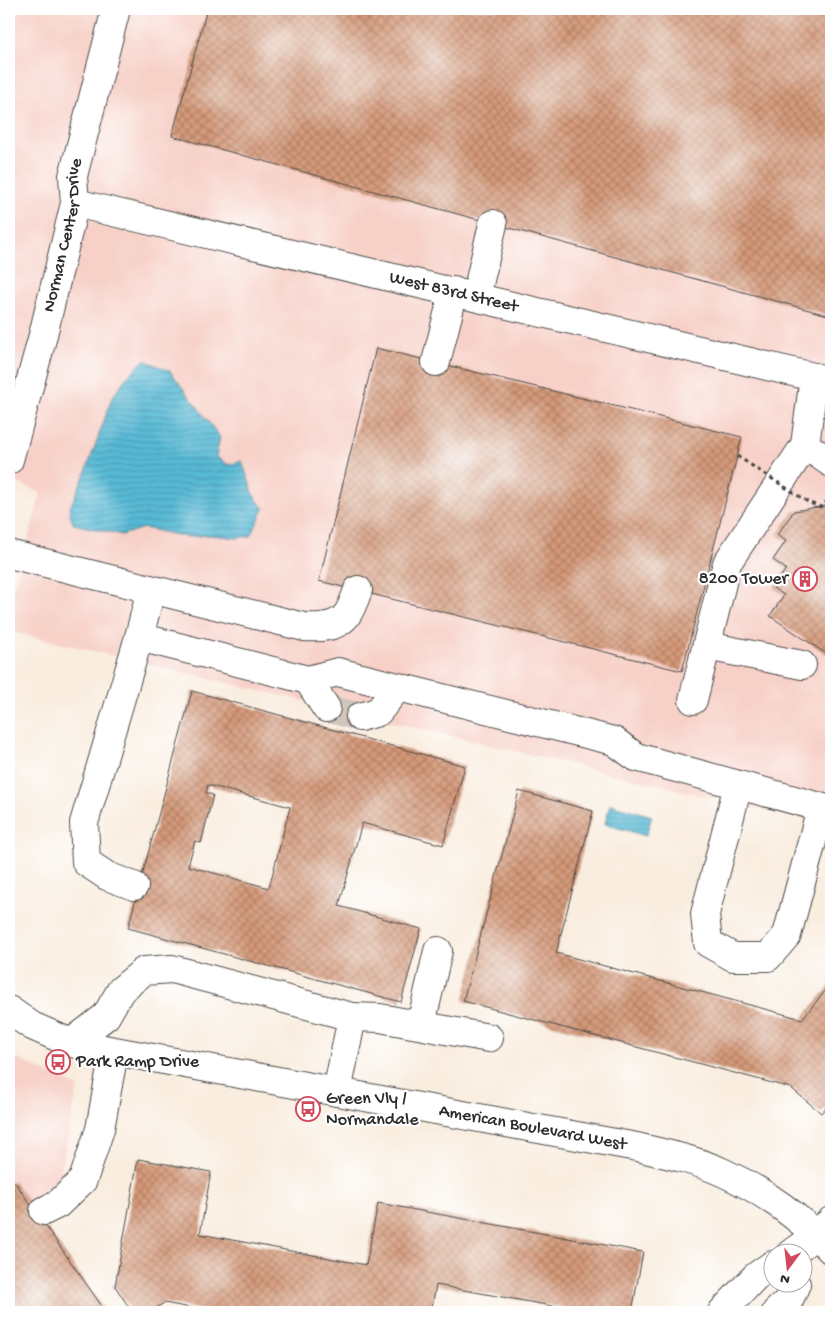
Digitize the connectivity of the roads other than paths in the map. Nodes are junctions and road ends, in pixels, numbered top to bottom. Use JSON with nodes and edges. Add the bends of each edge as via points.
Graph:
{"nodes":[{"id":1,"x":116,"y":9,"type":"edge"},
{"id":2,"x":75,"y":203,"type":"junction"},
{"id":3,"x":494,"y":224,"type":"dead end"},
{"id":4,"x":465,"y":294,"type":"junction"},
{"id":5,"x":42,"y":339,"type":"junction"},
{"id":6,"x":436,"y":362,"type":"dead end"},
{"id":7,"x":823,"y":379,"type":"edge"},
{"id":8,"x":9,"y":388,"type":"edge"},
{"id":9,"x":805,"y":445,"type":"junction"},
{"id":10,"x":9,"y":460,"type":"edge"},
{"id":11,"x":831,"y":463,"type":"edge"},
{"id":12,"x":9,"y":554,"type":"edge"},
{"id":13,"x":151,"y":590,"type":"junction"},
{"id":14,"x":358,"y":590,"type":"dead end"},
{"id":15,"x":138,"y":637,"type":"junction"},
{"id":16,"x":707,"y":646,"type":"junction"},
{"id":17,"x":802,"y":666,"type":"dead end"},
{"id":18,"x":308,"y":680,"type":"junction"},
{"id":19,"x":398,"y":687,"type":"junction"},
{"id":20,"x":693,"y":700,"type":"dead end"},
{"id":21,"x":326,"y":708,"type":"tunnel mouth"},
{"id":22,"x":360,"y":717,"type":"tunnel mouth"},
{"id":23,"x":738,"y":785,"type":"junction"},
{"id":24,"x":826,"y":809,"type":"edge"},
{"id":25,"x":134,"y":886,"type":"dead end"},
{"id":26,"x":438,"y":951,"type":"dead end"},
{"id":27,"x":9,"y":1010,"type":"edge"},
{"id":28,"x":352,"y":1017,"type":"junction"},
{"id":29,"x":421,"y":1024,"type":"junction"},
{"id":30,"x":489,"y":1038,"type":"dead end"},
{"id":31,"x":71,"y":1043,"type":"junction"},
{"id":32,"x":114,"y":1052,"type":"junction"},
{"id":33,"x":337,"y":1092,"type":"junction"},
{"id":34,"x":44,"y":1211,"type":"dead end"},
{"id":35,"x":826,"y":1235,"type":"edge"},
{"id":36,"x":809,"y":1244,"type":"edge"},
{"id":37,"x":812,"y":1254,"type":"edge"},
{"id":38,"x":762,"y":1272,"type":"edge"},
{"id":39,"x":792,"y":1294,"type":"edge"},
{"id":40,"x":722,"y":1312,"type":"edge"},
{"id":41,"x":776,"y":1312,"type":"edge"}],
"edges":[{"from":1,"to":2,"type":"street","name":"Norman Center Drive","via":[[73,176]]},
{"from":2,"to":4,"type":"street","name":"West 83rd Street"},
{"from":2,"to":5,"type":"street","name":"Norman Center Drive"},
{"from":3,"to":4,"type":"street"},
{"from":4,"to":6,"type":"street"},
{"from":4,"to":7,"type":"street","name":"West 83rd Street"},
{"from":5,"to":8,"type":"street"},
{"from":5,"to":10,"type":"street","name":"Norman Center Drive"},
{"from":7,"to":9,"type":"street"},
{"from":9,"to":11,"type":"street"},
{"from":9,"to":16,"type":"street","via":[[727,563]]},
{"from":12,"to":13,"type":"street"},
{"from":13,"to":14,"type":"street","via":[[304,627],[323,628],[348,614]]},
{"from":13,"to":15,"type":"street"},
{"from":15,"to":18,"type":"street"},
{"from":15,"to":25,"type":"street","via":[[84,823],[86,862],[108,876]]},
{"from":16,"to":17,"type":"street"},
{"from":16,"to":20,"type":"street"},
{"from":18,"to":19,"type":"street","via":[[338,672]]},
{"from":18,"to":21,"type":"street"},
{"from":19,"to":22,"type":"street","via":[[378,712]]},
{"from":19,"to":23,"type":"street","via":[[614,741],[636,757]]},
{"from":23,"to":24,"type":"street"},
{"from":23,"to":24,"type":"street","via":[[705,914],[708,943],[733,957],[768,957],[787,935]]},
{"from":26,"to":29,"type":"street"},
{"from":27,"to":31,"type":"street","name":"American Boulevard West","via":[[32,1026]]},
{"from":28,"to":29,"type":"street"},
{"from":28,"to":31,"type":"street","via":[[172,969],[144,971],[121,990],[106,1016]]},
{"from":28,"to":33,"type":"street"},
{"from":29,"to":30,"type":"street"},
{"from":31,"to":32,"type":"street","name":"American Boulevard West"},
{"from":32,"to":33,"type":"street","name":"American Boulevard West"},
{"from":32,"to":34,"type":"street","via":[[100,1129],[83,1180],[58,1204]]},
{"from":33,"to":35,"type":"street","name":"American Boulevard West","via":[[628,1145],[682,1158],[721,1171],[753,1187]]},
{"from":35,"to":36,"type":"street"},
{"from":35,"to":37,"type":"street"},
{"from":38,"to":40,"type":"street"},
{"from":39,"to":41,"type":"street"}]}
